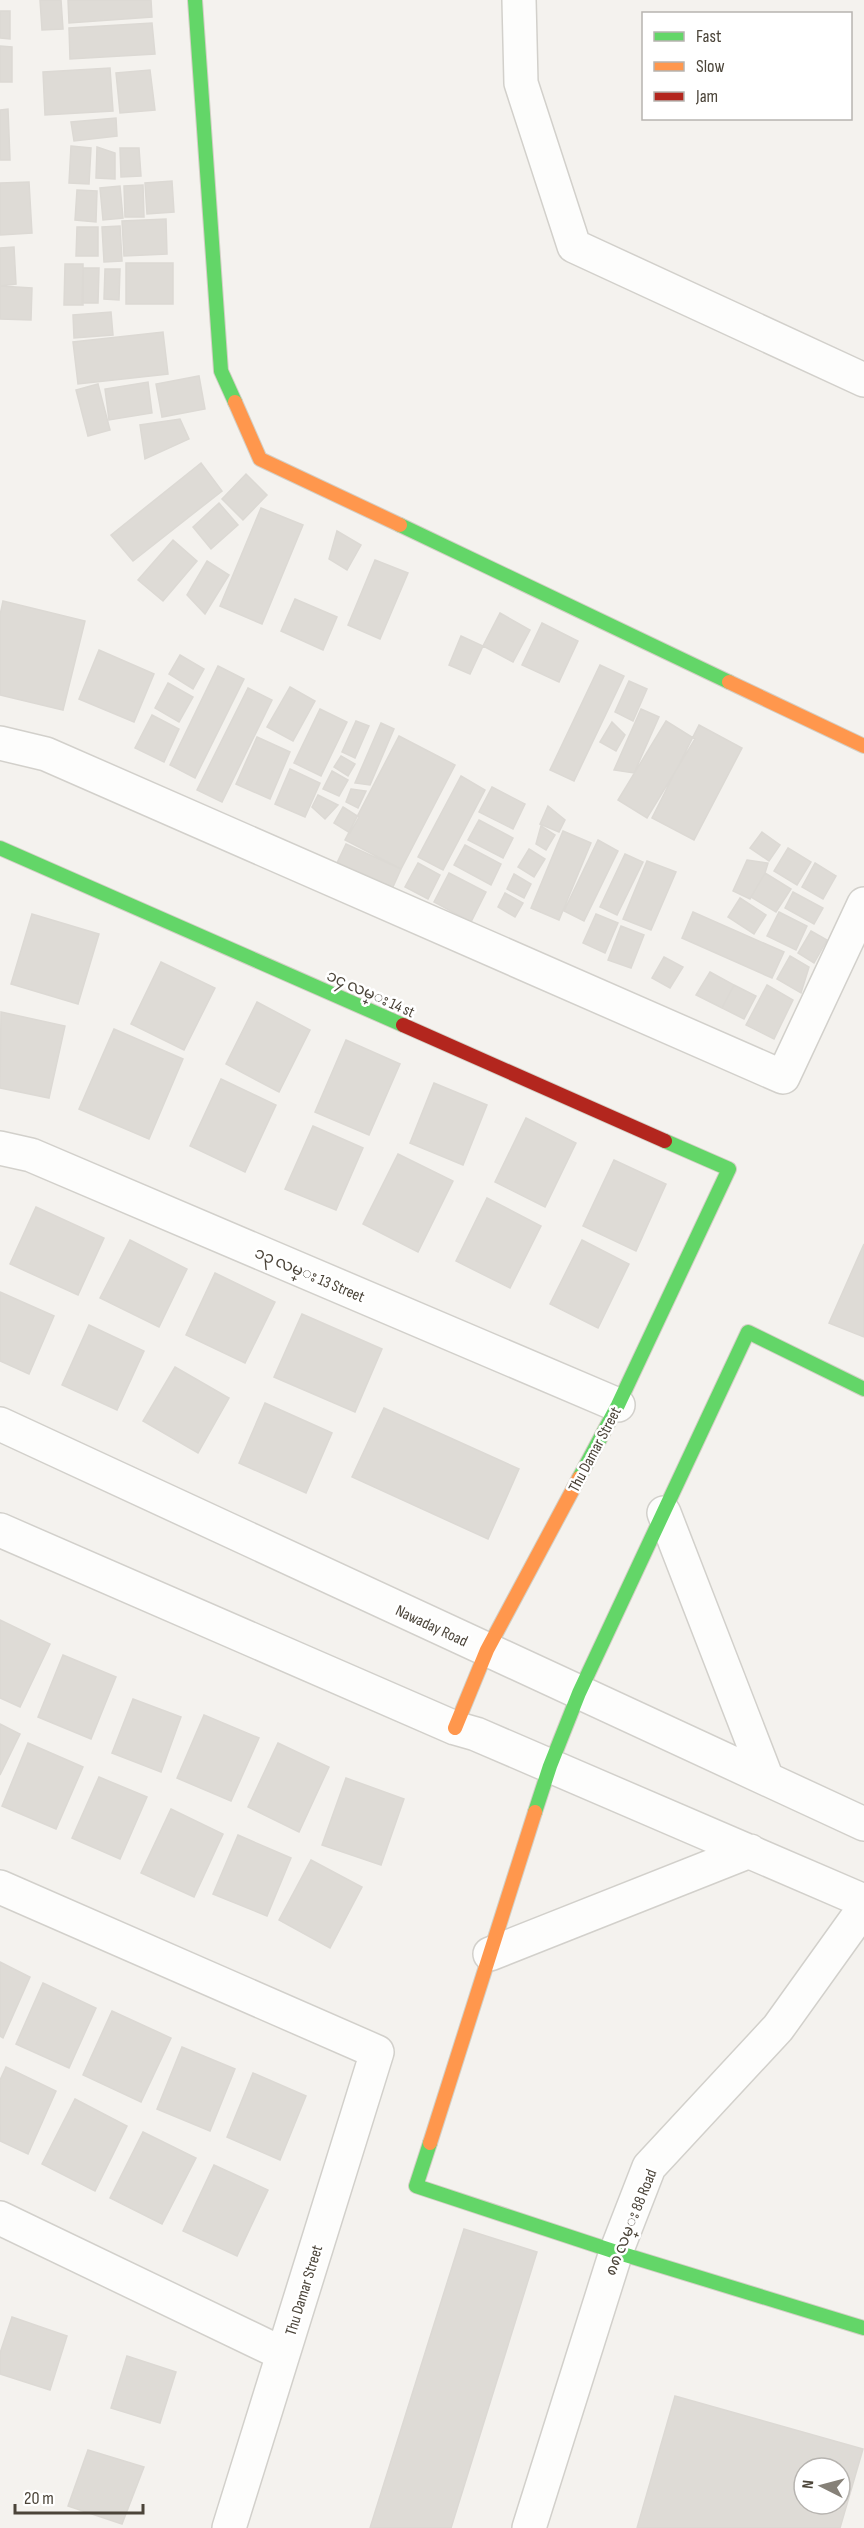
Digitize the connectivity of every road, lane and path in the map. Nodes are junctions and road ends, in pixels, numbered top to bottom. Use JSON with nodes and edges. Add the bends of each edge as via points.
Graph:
{"nodes":[{"id":1,"x":195,"y":0,"type":"edge"},
{"id":2,"x":519,"y":0,"type":"edge"},
{"id":3,"x":864,"y":380,"type":"edge"},
{"id":4,"x":0,"y":742,"type":"edge"},
{"id":5,"x":864,"y":746,"type":"edge"},
{"id":6,"x":0,"y":848,"type":"edge"},
{"id":7,"x":864,"y":904,"type":"edge"},
{"id":8,"x":0,"y":1148,"type":"edge"},
{"id":9,"x":729,"y":1169,"type":"joint"},
{"id":10,"x":864,"y":1389,"type":"edge"},
{"id":11,"x":618,"y":1405,"type":"junction"},
{"id":12,"x":0,"y":1424,"type":"edge"},
{"id":13,"x":664,"y":1513,"type":"junction"},
{"id":14,"x":0,"y":1530,"type":"edge"},
{"id":15,"x":487,"y":1650,"type":"junction"},
{"id":16,"x":579,"y":1693,"type":"junction"},
{"id":17,"x":455,"y":1728,"type":"junction"},
{"id":18,"x":550,"y":1766,"type":"junction"},
{"id":19,"x":766,"y":1779,"type":"junction"},
{"id":20,"x":864,"y":1824,"type":"edge"},
{"id":21,"x":750,"y":1851,"type":"junction"},
{"id":22,"x":0,"y":1887,"type":"edge"},
{"id":23,"x":864,"y":1900,"type":"edge"},
{"id":24,"x":864,"y":1908,"type":"edge"},
{"id":25,"x":490,"y":1953,"type":"junction"},
{"id":26,"x":0,"y":2218,"type":"edge"},
{"id":27,"x":616,"y":2252,"type":"junction"},
{"id":28,"x":864,"y":2328,"type":"edge"},
{"id":29,"x":283,"y":2354,"type":"junction"},
{"id":30,"x":229,"y":2528,"type":"edge"},
{"id":31,"x":529,"y":2528,"type":"edge"}],
"edges":[{"from":1,"to":5,"type":"street","via":[[221,372],[260,459]]},
{"from":2,"to":3,"type":"street","via":[[521,83],[574,246]]},
{"from":4,"to":7,"type":"street","via":[[46,754],[783,1077]]},
{"from":6,"to":9,"type":"street","name":"၁၄ လမ္း 14 st"},
{"from":8,"to":11,"type":"street","name":"၁၃ လမ္း 13 Street","via":[[31,1155]]},
{"from":9,"to":11,"type":"street","name":"Thu Damar Street"},
{"from":10,"to":13,"type":"street","via":[[748,1332]]},
{"from":11,"to":15,"type":"street","name":"Thu Damar Street"},
{"from":12,"to":15,"type":"street","name":"Nawaday Road"},
{"from":13,"to":16,"type":"street"},
{"from":13,"to":19,"type":"street"},
{"from":14,"to":17,"type":"street"},
{"from":15,"to":16,"type":"street","name":"Nawaday Road"},
{"from":15,"to":17,"type":"street","name":"Thu Damar Street"},
{"from":16,"to":18,"type":"street"},
{"from":16,"to":19,"type":"street","name":"Nawaday Road"},
{"from":17,"to":18,"type":"street"},
{"from":18,"to":21,"type":"street"},
{"from":18,"to":25,"type":"street"},
{"from":19,"to":20,"type":"street","name":"Nawaday Road"},
{"from":21,"to":23,"type":"street"},
{"from":21,"to":25,"type":"street"},
{"from":22,"to":29,"type":"street","name":"Thu Damar Street","via":[[377,2052]]},
{"from":24,"to":27,"type":"street","name":"၈၈ လမ္း 88 Road","via":[[778,2028],[649,2167]]},
{"from":25,"to":27,"type":"street","via":[[416,2186]]},
{"from":26,"to":29,"type":"street"},
{"from":27,"to":28,"type":"street"},
{"from":27,"to":31,"type":"street","name":"၈၈ လမ္း 88 Road"},
{"from":29,"to":30,"type":"street","name":"Thu Damar Street"}]}
